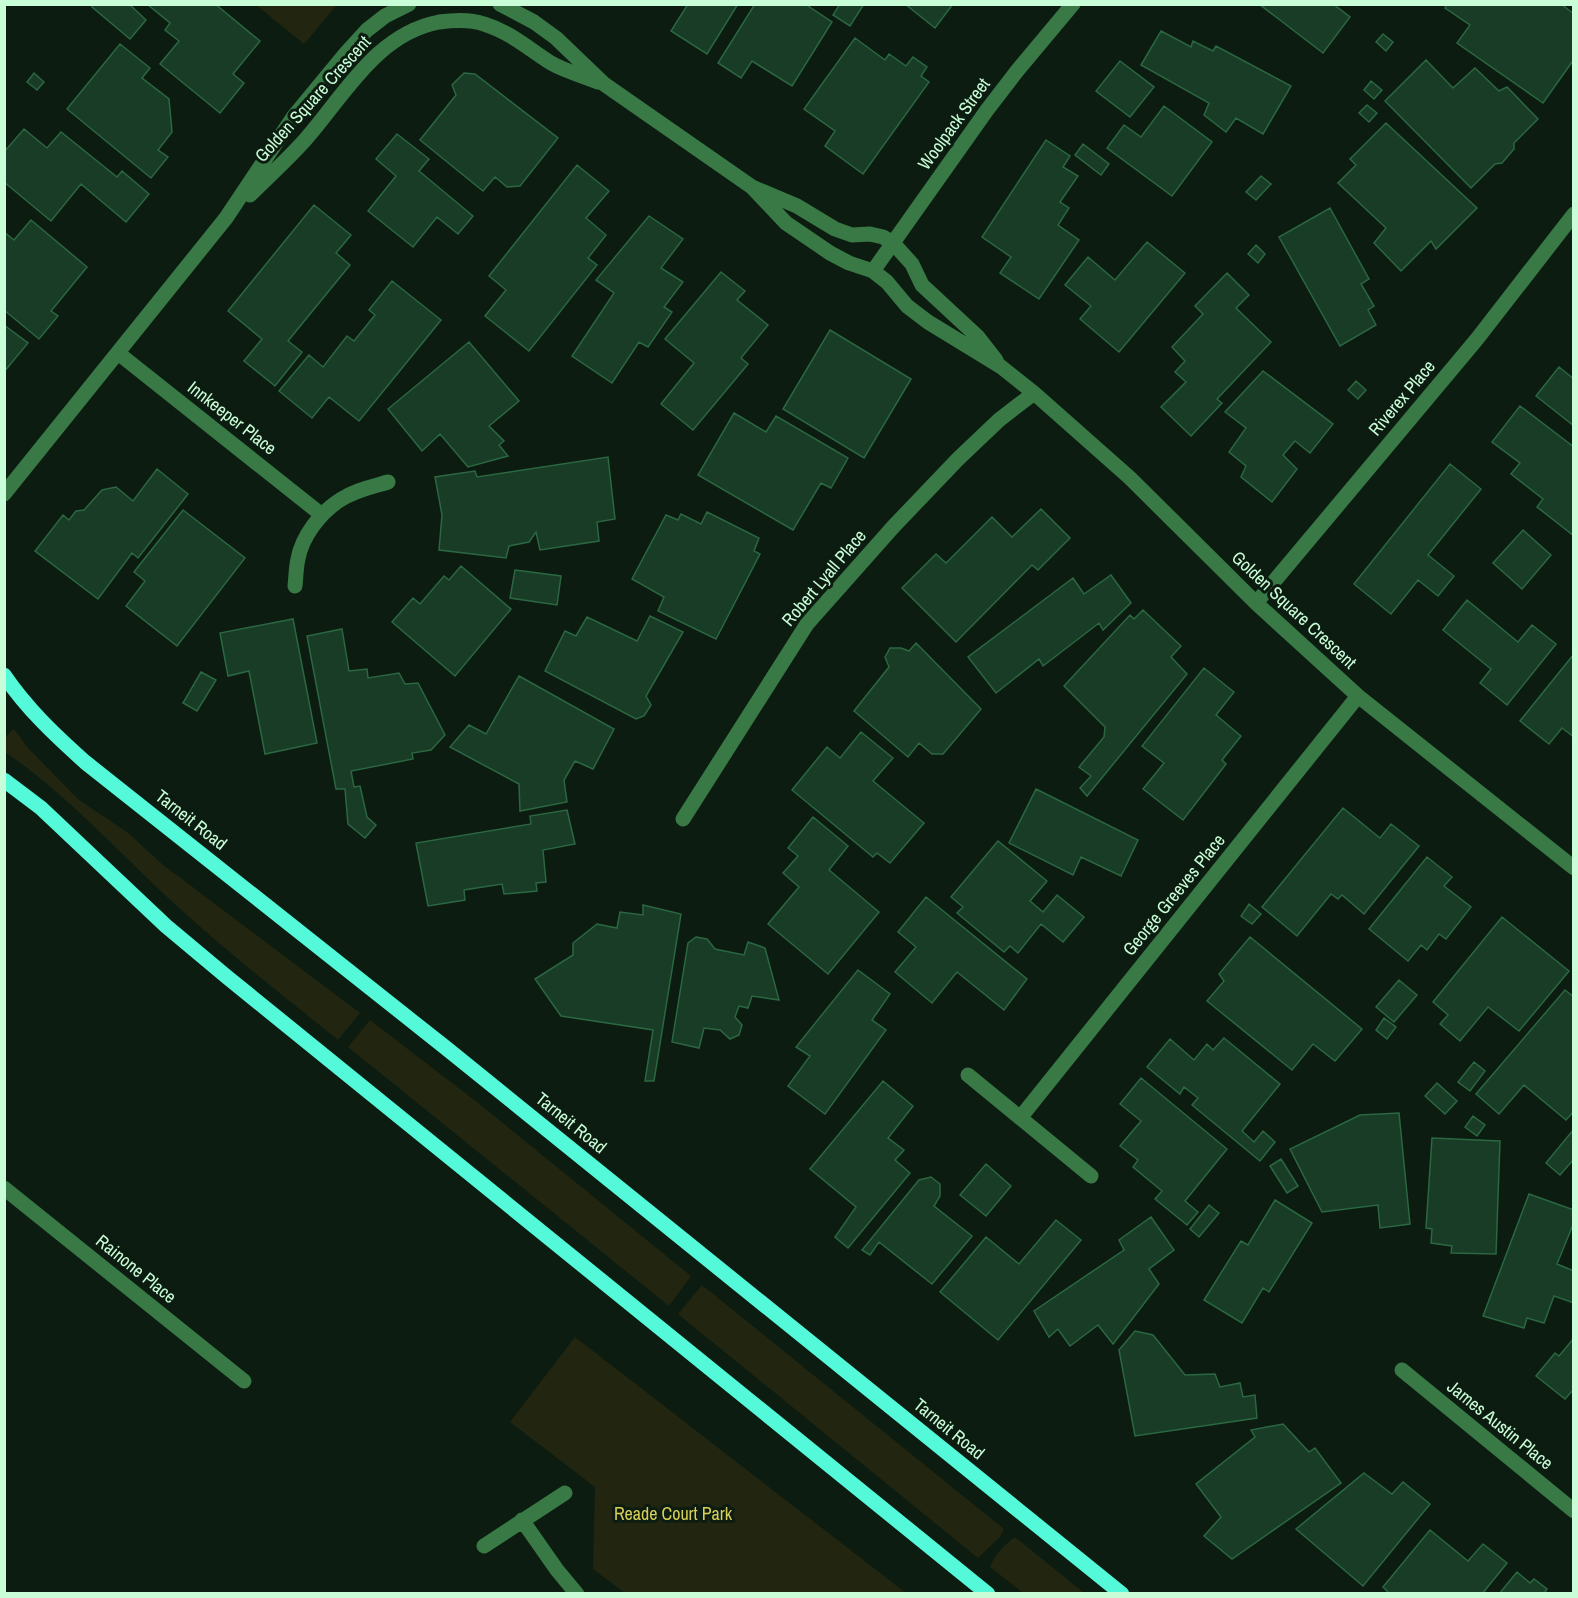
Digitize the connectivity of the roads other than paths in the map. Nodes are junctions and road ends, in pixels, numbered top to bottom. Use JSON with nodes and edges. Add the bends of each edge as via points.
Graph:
{"nodes":[{"id":1,"x":409,"y":4,"type":"edge"},
{"id":2,"x":500,"y":4,"type":"edge"},
{"id":3,"x":1073,"y":4,"type":"edge"},
{"id":4,"x":604,"y":84,"type":"junction"},
{"id":5,"x":752,"y":187,"type":"junction"},
{"id":6,"x":1574,"y":214,"type":"edge"},
{"id":7,"x":226,"y":218,"type":"junction"},
{"id":8,"x":893,"y":243,"type":"junction"},
{"id":9,"x":873,"y":271,"type":"junction"},
{"id":10,"x":118,"y":353,"type":"junction"},
{"id":11,"x":1000,"y":366,"type":"junction"},
{"id":12,"x":1034,"y":393,"type":"junction"},
{"id":13,"x":388,"y":482,"type":"dead end"},
{"id":14,"x":4,"y":494,"type":"edge"},
{"id":15,"x":322,"y":515,"type":"junction"},
{"id":16,"x":295,"y":586,"type":"dead end"},
{"id":17,"x":1256,"y":603,"type":"junction"},
{"id":18,"x":4,"y":675,"type":"edge"},
{"id":19,"x":1358,"y":696,"type":"junction"},
{"id":20,"x":4,"y":780,"type":"edge"},
{"id":21,"x":683,"y":819,"type":"dead end"},
{"id":22,"x":1574,"y":868,"type":"edge"},
{"id":23,"x":968,"y":1075,"type":"dead end"},
{"id":24,"x":1020,"y":1118,"type":"junction"},
{"id":25,"x":1091,"y":1176,"type":"dead end"},
{"id":26,"x":4,"y":1188,"type":"edge"},
{"id":27,"x":1402,"y":1370,"type":"dead end"},
{"id":28,"x":244,"y":1380,"type":"dead end"},
{"id":29,"x":565,"y":1492,"type":"dead end"},
{"id":30,"x":1574,"y":1511,"type":"edge"},
{"id":31,"x":522,"y":1520,"type":"junction"},
{"id":32,"x":484,"y":1546,"type":"dead end"},
{"id":33,"x":577,"y":1593,"type":"edge"},
{"id":34,"x":988,"y":1593,"type":"edge"},
{"id":35,"x":1122,"y":1593,"type":"edge"}],
"edges":[{"from":1,"to":7,"type":"street","name":"Golden Square Crescent","via":[[367,30],[346,53],[294,116]]},
{"from":2,"to":4,"type":"street","name":"Golden Square Crescent","via":[[556,38]]},
{"from":3,"to":8,"type":"street","name":"Woolpack Street","via":[[993,102]]},
{"from":4,"to":5,"type":"street","name":"Golden Square Crescent"},
{"from":4,"to":7,"type":"street","name":"Golden Square Crescent","via":[[554,64],[506,33],[482,23],[455,20],[407,32],[366,65],[304,141]]},
{"from":5,"to":8,"type":"street","name":"Golden Square Crescent","via":[[797,206],[835,229],[852,235],[883,237]]},
{"from":5,"to":9,"type":"street","name":"Golden Square Crescent","via":[[786,223],[807,238],[849,263]]},
{"from":6,"to":17,"type":"street","name":"Riverex Place","via":[[1477,339]]},
{"from":7,"to":10,"type":"street","name":"Golden Square Crescent"},
{"from":8,"to":9,"type":"street","name":"Woolpack Street"},
{"from":8,"to":11,"type":"street","name":"Golden Square Crescent","via":[[912,264],[922,285],[978,337]]},
{"from":9,"to":11,"type":"street","name":"Golden Square Crescent","via":[[928,322]]},
{"from":10,"to":14,"type":"street","name":"Golden Square Crescent"},
{"from":10,"to":15,"type":"street","name":"Innkeeper Place"},
{"from":11,"to":12,"type":"street","name":"Golden Square Crescent"},
{"from":12,"to":17,"type":"street","name":"Golden Square Crescent","via":[[1130,478]]},
{"from":12,"to":21,"type":"street","name":"Robert Lyall Place","via":[[958,459],[807,624]]},
{"from":13,"to":15,"type":"street","via":[[360,490]]},
{"from":15,"to":16,"type":"street","via":[[307,535],[298,557]]},
{"from":17,"to":19,"type":"street","name":"Golden Square Crescent"},
{"from":18,"to":35,"type":"main road","name":"Tarneit Road","via":[[21,699],[85,762]]},
{"from":19,"to":22,"type":"street","name":"Golden Square Crescent"},
{"from":19,"to":24,"type":"street","name":"George Greeves Place"},
{"from":20,"to":34,"type":"main road","via":[[41,808],[166,926],[227,977]]},
{"from":23,"to":24,"type":"street"},
{"from":24,"to":25,"type":"street"},
{"from":26,"to":28,"type":"street","name":"Rainone Place"},
{"from":27,"to":30,"type":"street","name":"James Austin Place"},
{"from":29,"to":31,"type":"street"},
{"from":31,"to":32,"type":"street"},
{"from":31,"to":33,"type":"street"}]}
